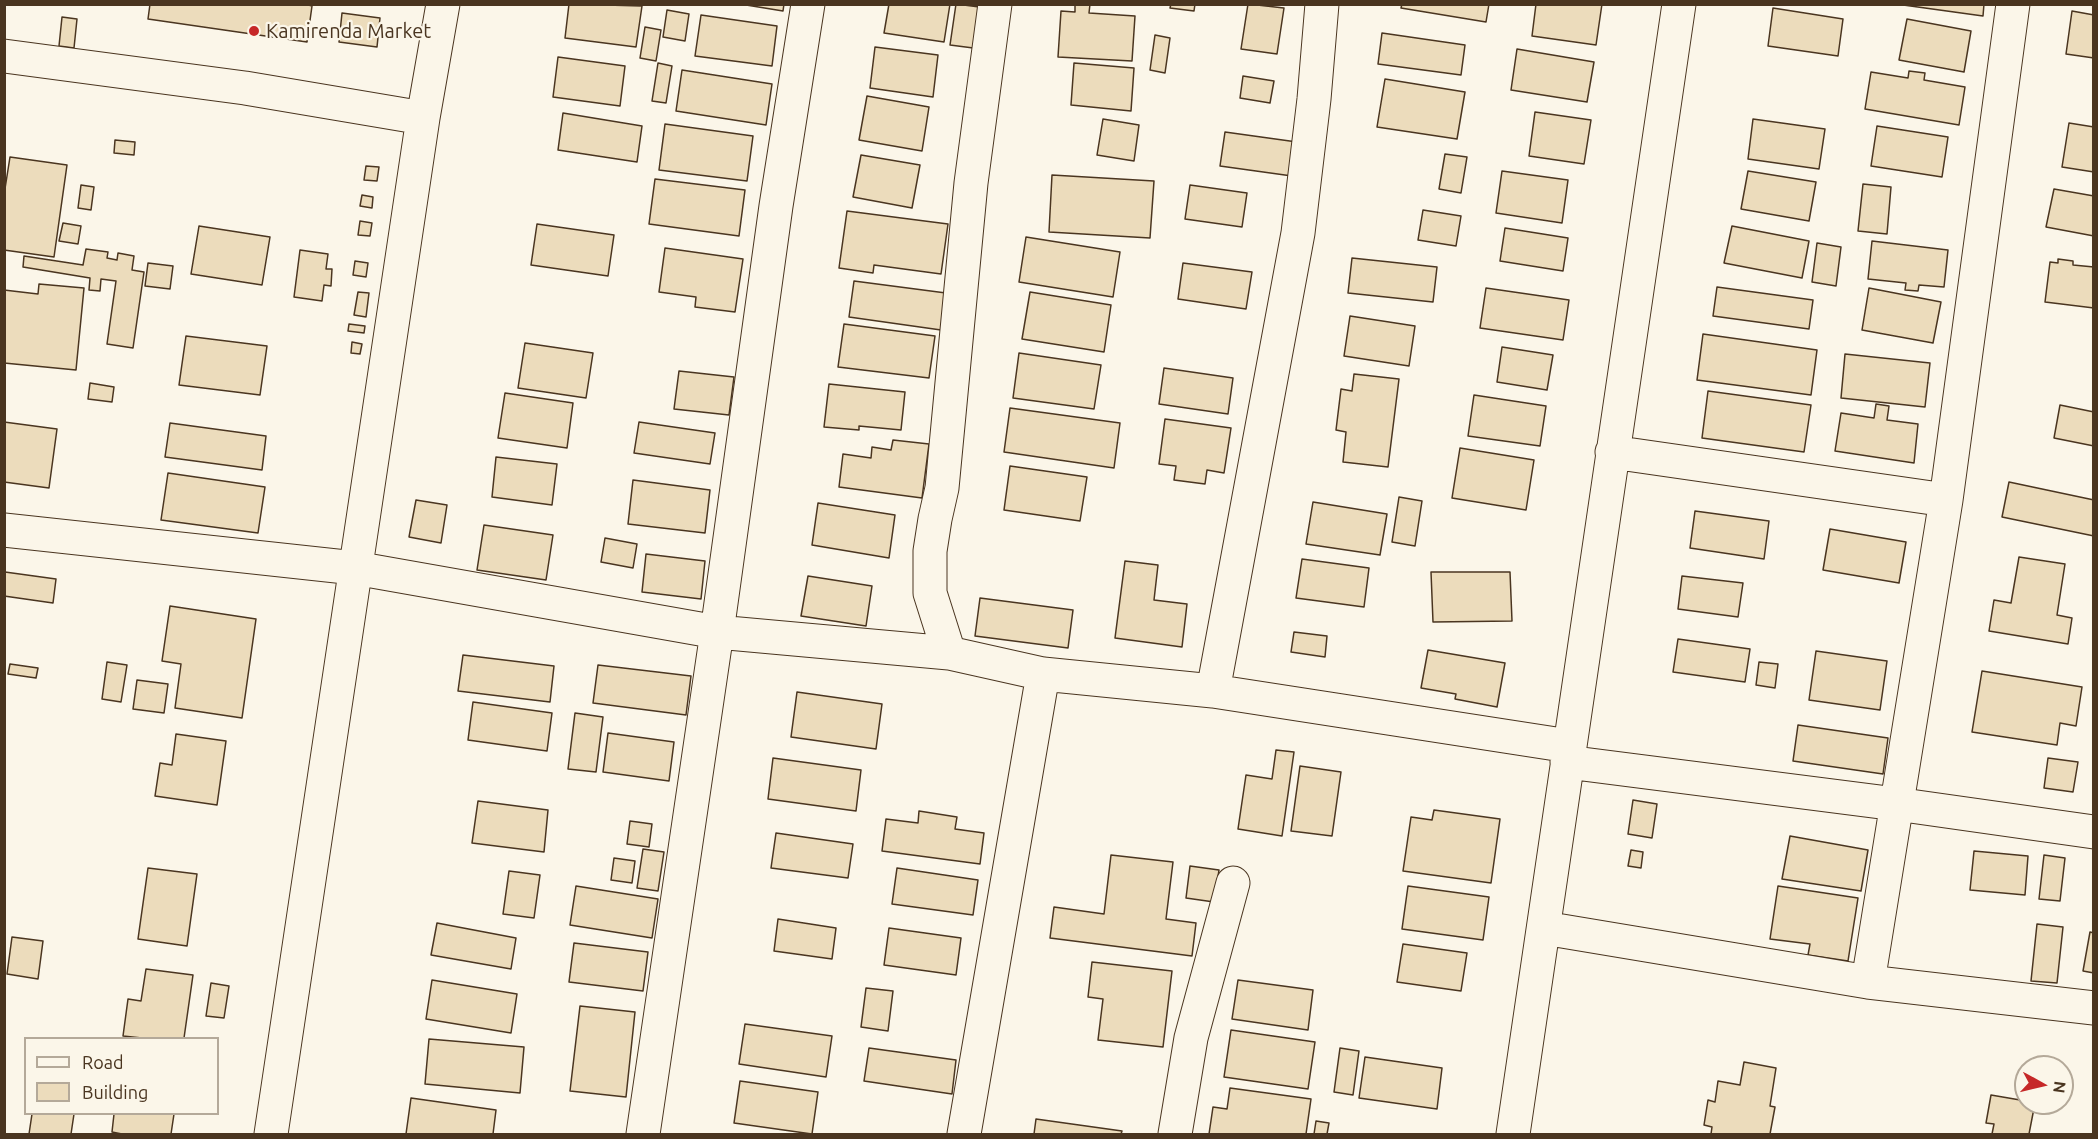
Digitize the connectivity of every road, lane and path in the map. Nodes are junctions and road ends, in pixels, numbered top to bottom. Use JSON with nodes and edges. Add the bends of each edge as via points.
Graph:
{"nodes":[{"id":1,"x":443,"y":4,"type":"edge"},
{"id":2,"x":808,"y":4,"type":"edge"},
{"id":3,"x":995,"y":4,"type":"edge"},
{"id":4,"x":1322,"y":4,"type":"edge"},
{"id":5,"x":1679,"y":4,"type":"edge"},
{"id":6,"x":2013,"y":4,"type":"edge"},
{"id":7,"x":4,"y":56,"type":"edge"},
{"id":8,"x":423,"y":118,"type":"junction"},
{"id":9,"x":1612,"y":452,"type":"junction"},
{"id":10,"x":1946,"y":500,"type":"junction"},
{"id":11,"x":4,"y":530,"type":"edge"},
{"id":12,"x":355,"y":568,"type":"junction"},
{"id":13,"x":717,"y":632,"type":"junction"},
{"id":14,"x":948,"y":652,"type":"junction"},
{"id":15,"x":1043,"y":674,"type":"junction"},
{"id":16,"x":1213,"y":691,"type":"junction"},
{"id":17,"x":1568,"y":754,"type":"junction"},
{"id":18,"x":1896,"y":804,"type":"junction"},
{"id":19,"x":2094,"y":832,"type":"edge"},
{"id":20,"x":1233,"y":883,"type":"dead end"},
{"id":21,"x":1544,"y":928,"type":"junction"},
{"id":22,"x":1868,"y":982,"type":"junction"},
{"id":23,"x":2094,"y":1008,"type":"edge"},
{"id":24,"x":271,"y":1134,"type":"edge"},
{"id":25,"x":643,"y":1134,"type":"edge"},
{"id":26,"x":964,"y":1134,"type":"edge"},
{"id":27,"x":1174,"y":1134,"type":"edge"},
{"id":28,"x":1512,"y":1134,"type":"edge"}],
"edges":[{"from":1,"to":8,"type":"street"},
{"from":2,"to":13,"type":"street"},
{"from":3,"to":14,"type":"street","via":[[971,183],[942,488],[930,551],[930,593]]},
{"from":4,"to":16,"type":"street","via":[[1298,233]]},
{"from":5,"to":9,"type":"street"},
{"from":6,"to":10,"type":"street"},
{"from":7,"to":8,"type":"street","via":[[245,88]]},
{"from":8,"to":12,"type":"street"},
{"from":9,"to":10,"type":"street"},
{"from":9,"to":17,"type":"street"},
{"from":10,"to":18,"type":"street"},
{"from":11,"to":12,"type":"street"},
{"from":12,"to":13,"type":"street"},
{"from":12,"to":24,"type":"street"},
{"from":13,"to":14,"type":"street"},
{"from":13,"to":25,"type":"street"},
{"from":14,"to":15,"type":"street"},
{"from":15,"to":16,"type":"street"},
{"from":15,"to":26,"type":"street"},
{"from":16,"to":17,"type":"street"},
{"from":17,"to":18,"type":"street"},
{"from":17,"to":21,"type":"street"},
{"from":18,"to":19,"type":"street"},
{"from":18,"to":22,"type":"street"},
{"from":20,"to":27,"type":"street","via":[[1191,1038]]},
{"from":21,"to":22,"type":"street"},
{"from":21,"to":28,"type":"street"},
{"from":22,"to":23,"type":"street"}]}
